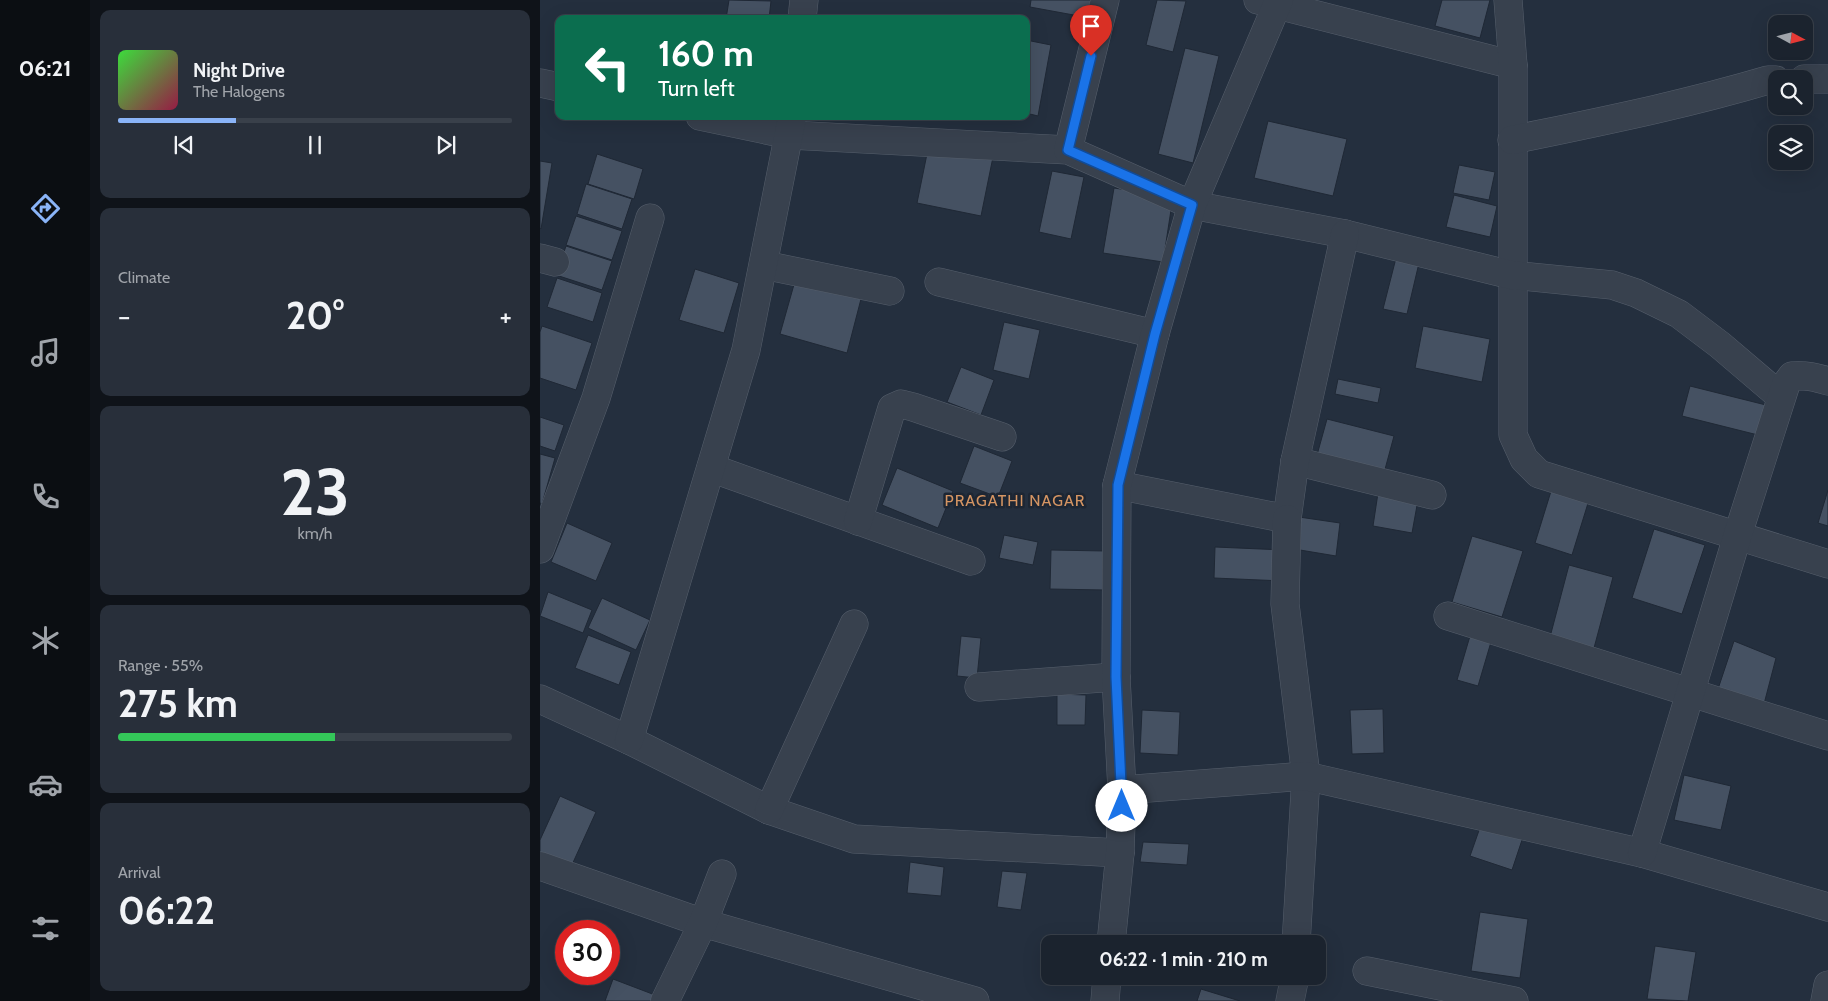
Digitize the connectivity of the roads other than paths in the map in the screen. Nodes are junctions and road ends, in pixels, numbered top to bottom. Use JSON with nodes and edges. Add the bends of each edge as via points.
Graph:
{"nodes":[{"id":1,"x":804,"y":0,"type":"edge"},
{"id":2,"x":1105,"y":0,"type":"edge"},
{"id":3,"x":1508,"y":0,"type":"edge"},
{"id":4,"x":1272,"y":2,"type":"edge"},
{"id":5,"x":802,"y":15,"type":"edge"},
{"id":6,"x":1513,"y":65,"type":"junction"},
{"id":7,"x":1828,"y":78,"type":"edge"},
{"id":8,"x":1813,"y":79,"type":"edge"},
{"id":9,"x":1768,"y":80,"type":"edge"},
{"id":10,"x":540,"y":83,"type":"edge"},
{"id":11,"x":555,"y":86,"type":"edge"},
{"id":12,"x":736,"y":120,"type":"edge"},
{"id":13,"x":791,"y":126,"type":"edge"},
{"id":14,"x":1512,"y":140,"type":"junction"},
{"id":15,"x":1068,"y":150,"type":"junction"},
{"id":16,"x":1192,"y":205,"type":"junction"},
{"id":17,"x":650,"y":218,"type":"dead end"},
{"id":18,"x":1345,"y":234,"type":"junction"},
{"id":19,"x":764,"y":266,"type":"junction"},
{"id":20,"x":1511,"y":275,"type":"junction"},
{"id":21,"x":939,"y":282,"type":"dead end"},
{"id":22,"x":890,"y":291,"type":"dead end"},
{"id":23,"x":1155,"y":334,"type":"junction"},
{"id":24,"x":1828,"y":381,"type":"edge"},
{"id":25,"x":1781,"y":397,"type":"junction"},
{"id":26,"x":1002,"y":437,"type":"dead end"},
{"id":27,"x":1295,"y":461,"type":"junction"},
{"id":28,"x":711,"y":468,"type":"junction"},
{"id":29,"x":1118,"y":485,"type":"junction"},
{"id":30,"x":1432,"y":495,"type":"dead end"},
{"id":31,"x":1287,"y":519,"type":"junction"},
{"id":32,"x":858,"y":521,"type":"junction"},
{"id":33,"x":1738,"y":534,"type":"junction"},
{"id":34,"x":540,"y":549,"type":"edge"},
{"id":35,"x":971,"y":561,"type":"dead end"},
{"id":36,"x":1828,"y":564,"type":"edge"},
{"id":37,"x":1448,"y":616,"type":"dead end"},
{"id":38,"x":854,"y":624,"type":"dead end"},
{"id":39,"x":1116,"y":677,"type":"junction"},
{"id":40,"x":979,"y":687,"type":"dead end"},
{"id":41,"x":1690,"y":691,"type":"junction"},
{"id":42,"x":540,"y":700,"type":"edge"},
{"id":43,"x":1828,"y":736,"type":"edge"},
{"id":44,"x":629,"y":740,"type":"junction"},
{"id":45,"x":1306,"y":776,"type":"junction"},
{"id":46,"x":1122,"y":790,"type":"junction"},
{"id":47,"x":769,"y":810,"type":"junction"},
{"id":48,"x":1120,"y":853,"type":"junction"},
{"id":49,"x":1642,"y":853,"type":"junction"},
{"id":50,"x":540,"y":866,"type":"edge"},
{"id":51,"x":722,"y":874,"type":"dead end"},
{"id":52,"x":1828,"y":907,"type":"edge"},
{"id":53,"x":703,"y":923,"type":"junction"},
{"id":54,"x":1112,"y":935,"type":"edge"},
{"id":55,"x":1297,"y":935,"type":"edge"},
{"id":56,"x":1367,"y":970,"type":"dead end"},
{"id":57,"x":1107,"y":985,"type":"edge"},
{"id":58,"x":1293,"y":985,"type":"edge"},
{"id":59,"x":1828,"y":985,"type":"edge"},
{"id":60,"x":665,"y":1001,"type":"edge"},
{"id":61,"x":975,"y":1001,"type":"edge"},
{"id":62,"x":1105,"y":1001,"type":"edge"},
{"id":63,"x":1290,"y":1001,"type":"edge"},
{"id":64,"x":1514,"y":1001,"type":"edge"},
{"id":65,"x":1826,"y":1001,"type":"edge"}],
"edges":[{"from":1,"to":5,"type":"street"},
{"from":2,"to":15,"type":"street"},
{"from":3,"to":6,"type":"street"},
{"from":4,"to":6,"type":"street"},
{"from":4,"to":16,"type":"street"},
{"from":6,"to":14,"type":"street"},
{"from":7,"to":8,"type":"street"},
{"from":9,"to":14,"type":"street","via":[[1697,101]]},
{"from":10,"to":11,"type":"street"},
{"from":12,"to":13,"type":"street"},
{"from":13,"to":15,"type":"street"},
{"from":13,"to":19,"type":"street"},
{"from":14,"to":20,"type":"street"},
{"from":15,"to":16,"type":"street"},
{"from":16,"to":18,"type":"street"},
{"from":16,"to":23,"type":"street"},
{"from":17,"to":34,"type":"street","via":[[596,398]]},
{"from":18,"to":20,"type":"street"},
{"from":18,"to":27,"type":"street"},
{"from":19,"to":22,"type":"street"},
{"from":19,"to":28,"type":"street","via":[[746,350]]},
{"from":20,"to":25,"type":"street","via":[[1585,280],[1636,293],[1679,314]]},
{"from":20,"to":33,"type":"street","via":[[1512,435],[1524,459],[1539,474]]},
{"from":21,"to":23,"type":"street"},
{"from":23,"to":29,"type":"street"},
{"from":24,"to":25,"type":"street","via":[[1810,375],[1792,376]]},
{"from":25,"to":33,"type":"street"},
{"from":26,"to":32,"type":"street","via":[[913,407],[901,404],[892,408]]},
{"from":27,"to":30,"type":"street"},
{"from":27,"to":31,"type":"street"},
{"from":28,"to":32,"type":"street"},
{"from":28,"to":44,"type":"street"},
{"from":29,"to":31,"type":"street"},
{"from":29,"to":39,"type":"street"},
{"from":31,"to":45,"type":"street","via":[[1286,604]]},
{"from":32,"to":35,"type":"street"},
{"from":33,"to":36,"type":"street"},
{"from":33,"to":41,"type":"street"},
{"from":37,"to":41,"type":"street"},
{"from":38,"to":47,"type":"street"},
{"from":39,"to":40,"type":"street"},
{"from":39,"to":46,"type":"street"},
{"from":41,"to":43,"type":"street"},
{"from":41,"to":49,"type":"street"},
{"from":42,"to":44,"type":"street"},
{"from":44,"to":47,"type":"street"},
{"from":45,"to":46,"type":"street"},
{"from":45,"to":49,"type":"street"},
{"from":45,"to":55,"type":"street"},
{"from":46,"to":48,"type":"street"},
{"from":47,"to":48,"type":"street","via":[[854,839]]},
{"from":48,"to":54,"type":"street"},
{"from":49,"to":52,"type":"street"},
{"from":50,"to":53,"type":"street"},
{"from":51,"to":53,"type":"street"},
{"from":53,"to":60,"type":"street"},
{"from":53,"to":61,"type":"street"},
{"from":56,"to":64,"type":"street"},
{"from":57,"to":62,"type":"street"},
{"from":58,"to":63,"type":"street"},
{"from":59,"to":65,"type":"street"}]}
